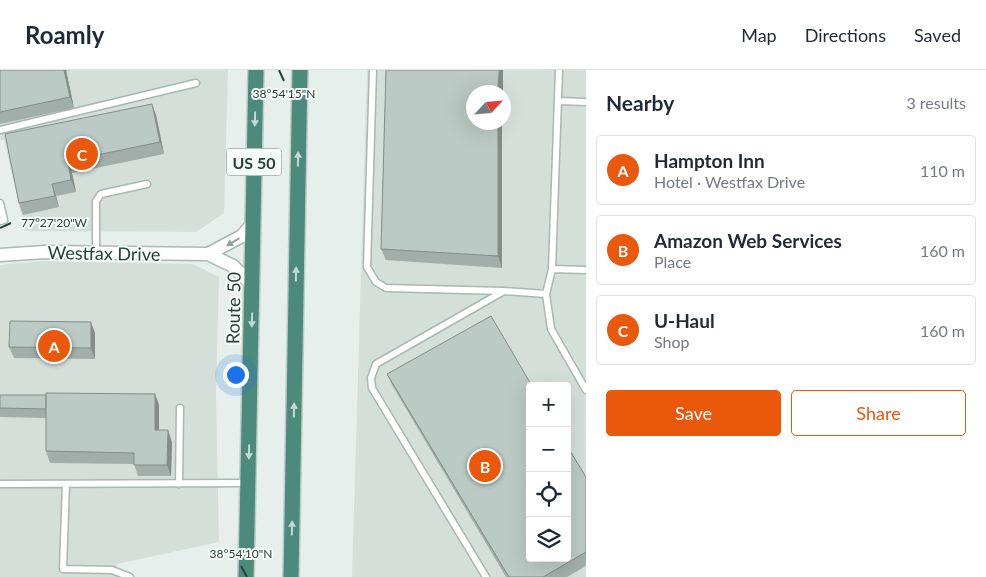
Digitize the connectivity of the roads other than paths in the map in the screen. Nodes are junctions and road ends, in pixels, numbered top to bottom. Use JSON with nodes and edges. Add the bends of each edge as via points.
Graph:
{"nodes":[{"id":1,"x":256,"y":70,"type":"edge"},
{"id":2,"x":300,"y":70,"type":"edge"},
{"id":3,"x":373,"y":70,"type":"edge"},
{"id":4,"x":559,"y":70,"type":"edge"},
{"id":5,"x":196,"y":83,"type":"dead end"},
{"id":6,"x":558,"y":101,"type":"junction"},
{"id":7,"x":586,"y":102,"type":"edge"},
{"id":8,"x":0,"y":130,"type":"edge"},
{"id":9,"x":147,"y":184,"type":"dead end"},
{"id":10,"x":0,"y":203,"type":"edge"},
{"id":11,"x":0,"y":220,"type":"edge"},
{"id":12,"x":253,"y":223,"type":"junction"},
{"id":13,"x":96,"y":253,"type":"junction"},
{"id":14,"x":208,"y":254,"type":"junction"},
{"id":15,"x":0,"y":255,"type":"edge"},
{"id":16,"x":552,"y":269,"type":"junction"},
{"id":17,"x":586,"y":270,"type":"edge"},
{"id":18,"x":252,"y":285,"type":"junction"},
{"id":19,"x":504,"y":292,"type":"junction"},
{"id":20,"x":546,"y":294,"type":"junction"},
{"id":21,"x":586,"y":390,"type":"edge"},
{"id":22,"x":180,"y":408,"type":"dead end"},
{"id":23,"x":248,"y":483,"type":"junction"},
{"id":24,"x":0,"y":484,"type":"edge"},
{"id":25,"x":66,"y":484,"type":"junction"},
{"id":26,"x":179,"y":484,"type":"junction"},
{"id":27,"x":130,"y":577,"type":"edge"},
{"id":28,"x":246,"y":577,"type":"edge"},
{"id":29,"x":290,"y":577,"type":"edge"},
{"id":30,"x":486,"y":577,"type":"edge"}],
"edges":[{"from":1,"to":12,"type":"highway","name":"Route 50","number":"US 50","one_way":true},
{"from":29,"to":2,"type":"highway","number":"US 50","one_way":true},
{"from":3,"to":19,"type":"lane","via":[[367,267],[376,282],[386,288]]},
{"from":4,"to":6,"type":"lane"},
{"from":5,"to":8,"type":"lane"},
{"from":6,"to":7,"type":"lane"},
{"from":6,"to":16,"type":"lane"},
{"from":9,"to":13,"type":"lane","via":[[101,194],[96,201]]},
{"from":10,"to":11,"type":"lane","via":[[4,220]]},
{"from":12,"to":14,"type":"street","name":"Westfax Drive","one_way":true,"via":[[242,236]]},
{"from":12,"to":18,"type":"highway","name":"Route 50","number":"US 50"},
{"from":13,"to":14,"type":"street","name":"Westfax Drive"},
{"from":13,"to":15,"type":"street","name":"Westfax Drive"},
{"from":14,"to":18,"type":"street","name":"Westfax Drive","via":[[233,266]]},
{"from":16,"to":17,"type":"lane"},
{"from":16,"to":20,"type":"lane"},
{"from":18,"to":23,"type":"highway","name":"Route 50","number":"US 50","one_way":true},
{"from":19,"to":20,"type":"lane"},
{"from":19,"to":30,"type":"lane","via":[[376,364],[371,378],[372,388]]},
{"from":20,"to":21,"type":"lane","via":[[551,329]]},
{"from":22,"to":26,"type":"lane"},
{"from":23,"to":26,"type":"lane"},
{"from":23,"to":28,"type":"highway","name":"Route 50","number":"US 50"},
{"from":24,"to":25,"type":"lane"},
{"from":25,"to":26,"type":"lane"},
{"from":25,"to":27,"type":"lane","via":[[62,570],[112,570]]}]}
